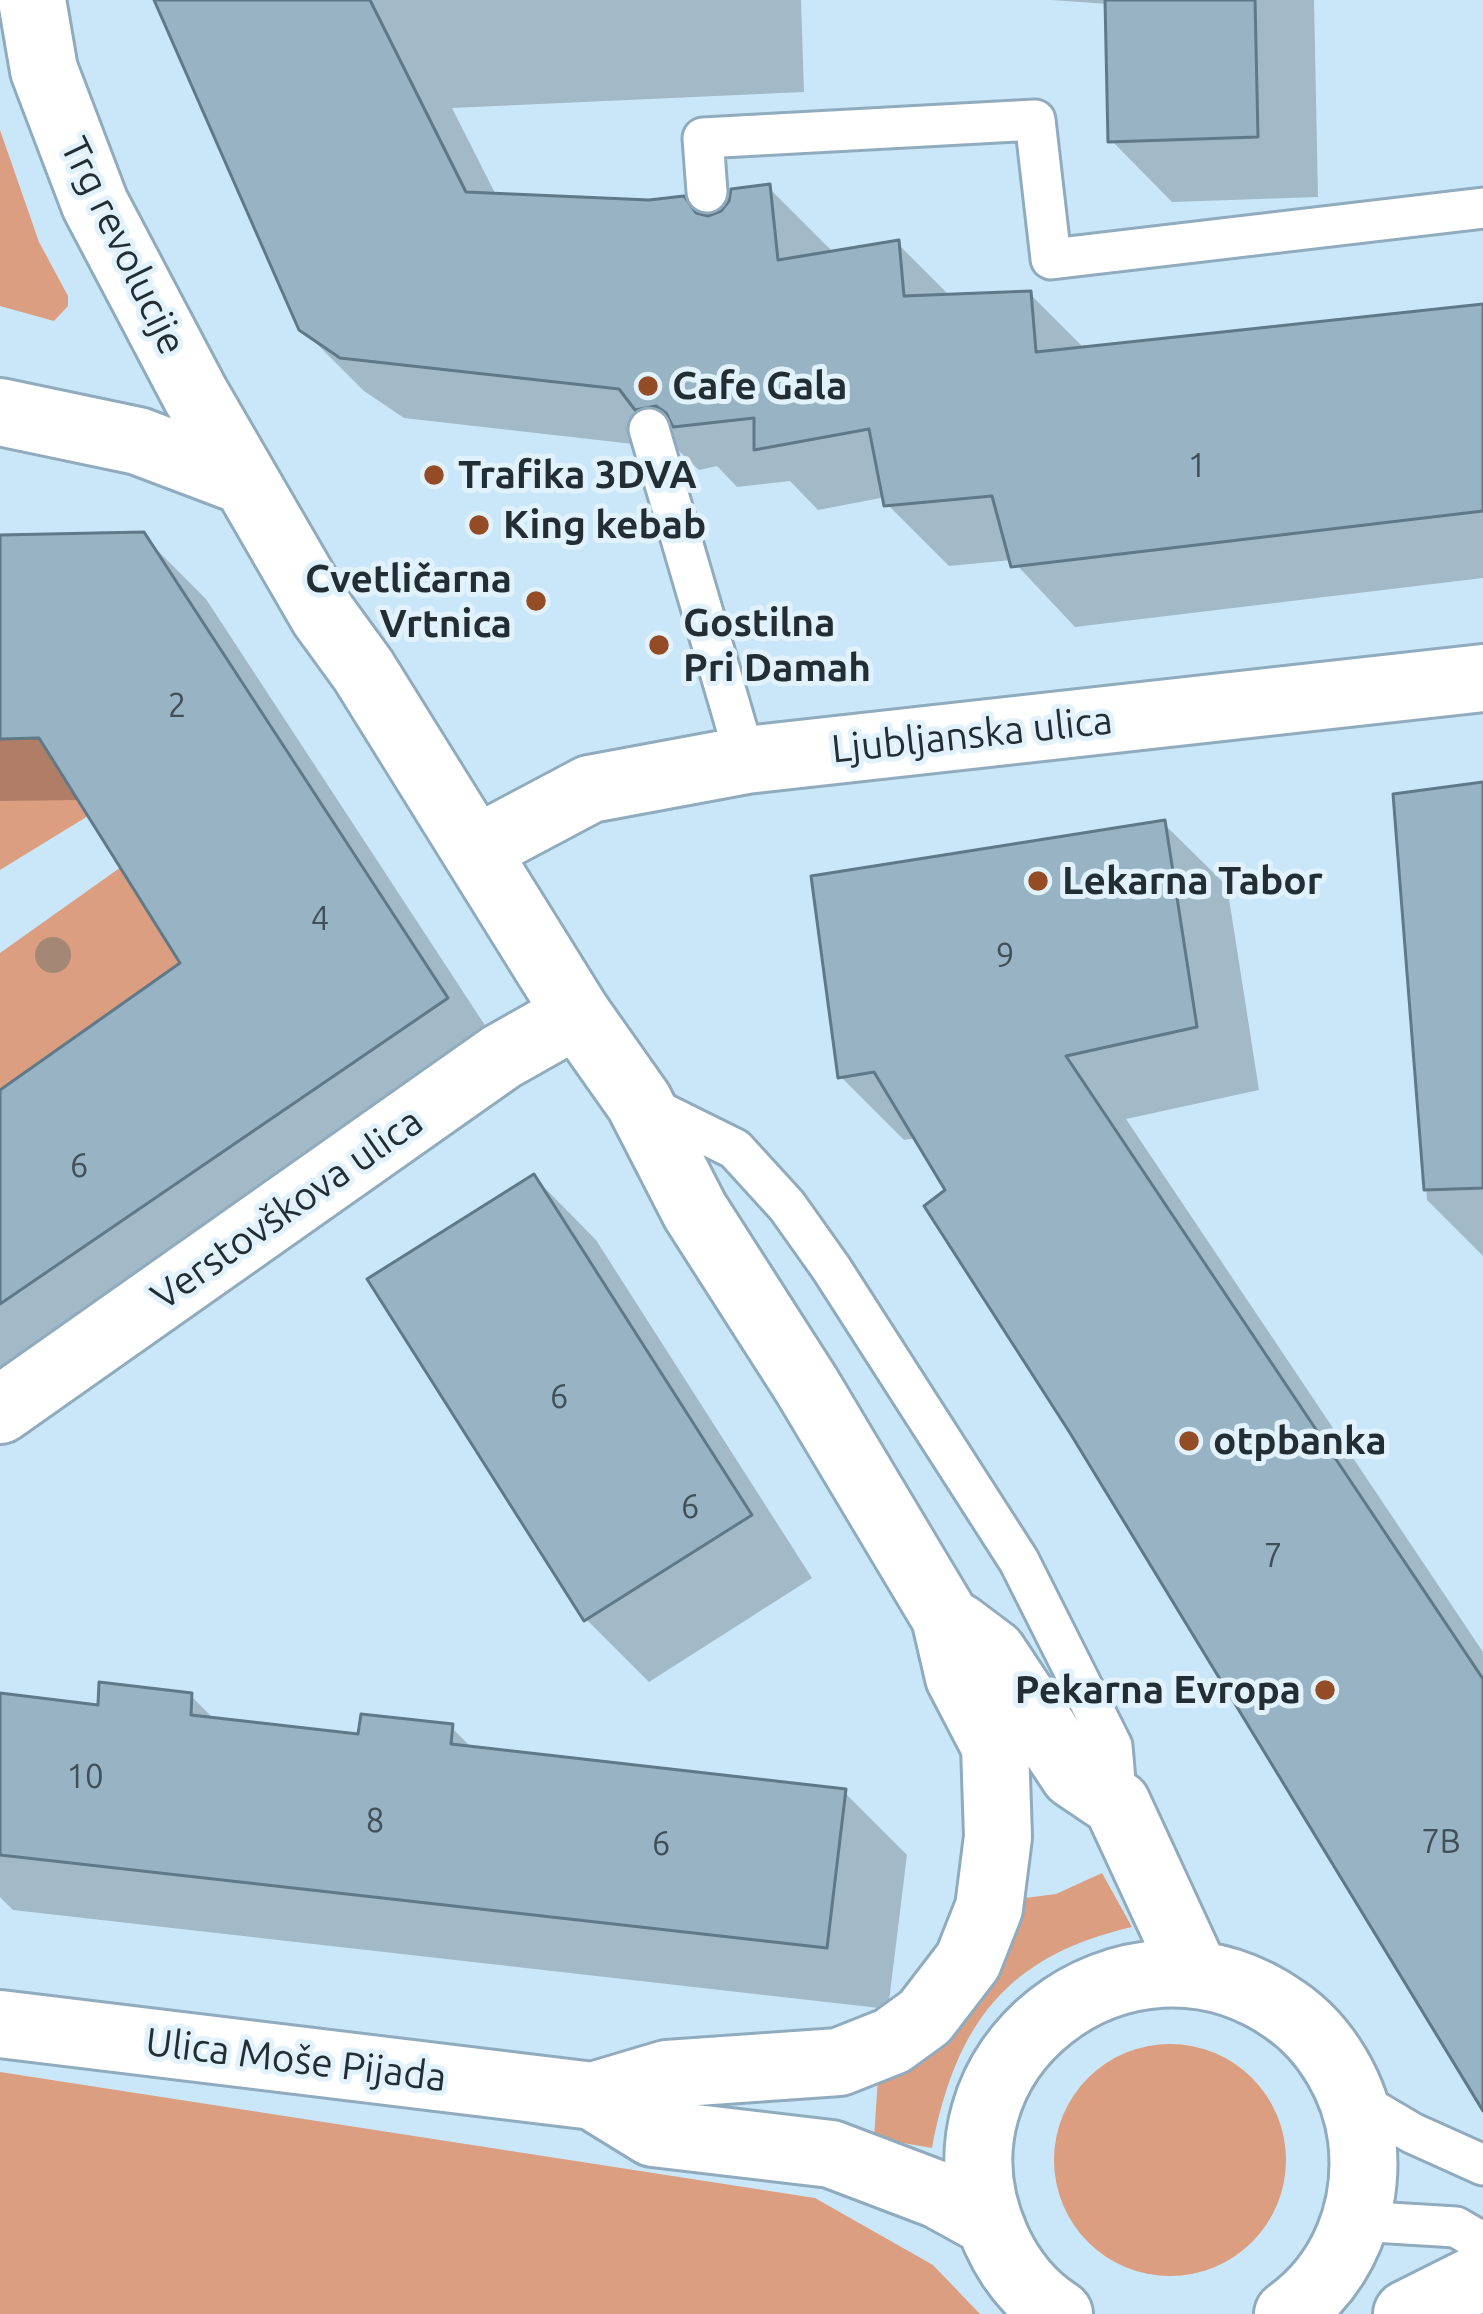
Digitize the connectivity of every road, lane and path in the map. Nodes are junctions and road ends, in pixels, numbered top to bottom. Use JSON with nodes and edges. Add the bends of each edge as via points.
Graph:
{"nodes":[{"id":1,"x":32,"y":0,"type":"edge"},
{"id":2,"x":706,"y":192,"type":"dead end"},
{"id":3,"x":1483,"y":208,"type":"edge"},
{"id":4,"x":0,"y":412,"type":"edge"},
{"id":5,"x":649,"y":429,"type":"dead end"},
{"id":6,"x":244,"y":481,"type":"junction"},
{"id":7,"x":1483,"y":678,"type":"edge"},
{"id":8,"x":746,"y":760,"type":"junction"},
{"id":9,"x":476,"y":849,"type":"junction"},
{"id":10,"x":577,"y":1014,"type":"junction"},
{"id":11,"x":639,"y":1102,"type":"junction"},
{"id":12,"x":0,"y":1410,"type":"edge"},
{"id":13,"x":945,"y":1617,"type":"junction"},
{"id":14,"x":1117,"y":1804,"type":"junction"},
{"id":15,"x":1195,"y":1972,"type":"junction"},
{"id":16,"x":0,"y":2024,"type":"edge"},
{"id":17,"x":593,"y":2096,"type":"junction"},
{"id":18,"x":1353,"y":2098,"type":"junction"},
{"id":19,"x":1483,"y":2164,"type":"edge"},
{"id":20,"x":1357,"y":2221,"type":"junction"},
{"id":21,"x":988,"y":2222,"type":"junction"},
{"id":22,"x":1483,"y":2243,"type":"edge"},
{"id":23,"x":1483,"y":2276,"type":"edge"},
{"id":24,"x":1299,"y":2310,"type":"edge"},
{"id":25,"x":1059,"y":2314,"type":"edge"},
{"id":26,"x":1407,"y":2314,"type":"edge"}],
"edges":[{"from":1,"to":6,"type":"street","name":"Trg revolucije","via":[[44,70],[94,204]]},
{"from":2,"to":3,"type":"lane","via":[[703,137],[1035,120],[1051,259]]},
{"from":4,"to":6,"type":"street","via":[[138,441]]},
{"from":5,"to":8,"type":"lane"},
{"from":6,"to":9,"type":"street"},
{"from":7,"to":8,"type":"street","name":"Ljubljanska ulica"},
{"from":8,"to":9,"type":"street","name":"Ljubljanska ulica","via":[[590,789]]},
{"from":9,"to":10,"type":"street"},
{"from":10,"to":11,"type":"street"},
{"from":10,"to":12,"type":"street","name":"Verstovškova ulica","via":[[501,1057]]},
{"from":11,"to":13,"type":"street","via":[[694,1210]]},
{"from":11,"to":14,"type":"lane","via":[[735,1149],[788,1206],[880,1341],[1064,1646],[1112,1746]]},
{"from":13,"to":14,"type":"street","via":[[993,1653],[1074,1775]]},
{"from":13,"to":17,"type":"street","via":[[959,1677],[994,1747],[999,1796],[989,1907],[968,1961],[925,2017],[839,2062],[667,2074]]},
{"from":14,"to":15,"type":"street"},
{"from":15,"to":18,"type":"street","via":[[1264,1995],[1293,2015],[1327,2050]]},
{"from":15,"to":21,"type":"street","via":[[1141,1973],[1090,1990],[1030,2032],[1002,2074],[978,2151]]},
{"from":16,"to":17,"type":"street","name":"Ulica Moše Pijada"},
{"from":17,"to":21,"type":"street","via":[[653,2133],[831,2154]]},
{"from":18,"to":19,"type":"lane"},
{"from":18,"to":20,"type":"street","via":[[1363,2158]]},
{"from":20,"to":22,"type":"lane","via":[[1456,2227]]},
{"from":20,"to":24,"type":"street"},
{"from":21,"to":25,"type":"street","via":[[1035,2299]]},
{"from":23,"to":26,"type":"street"}]}
